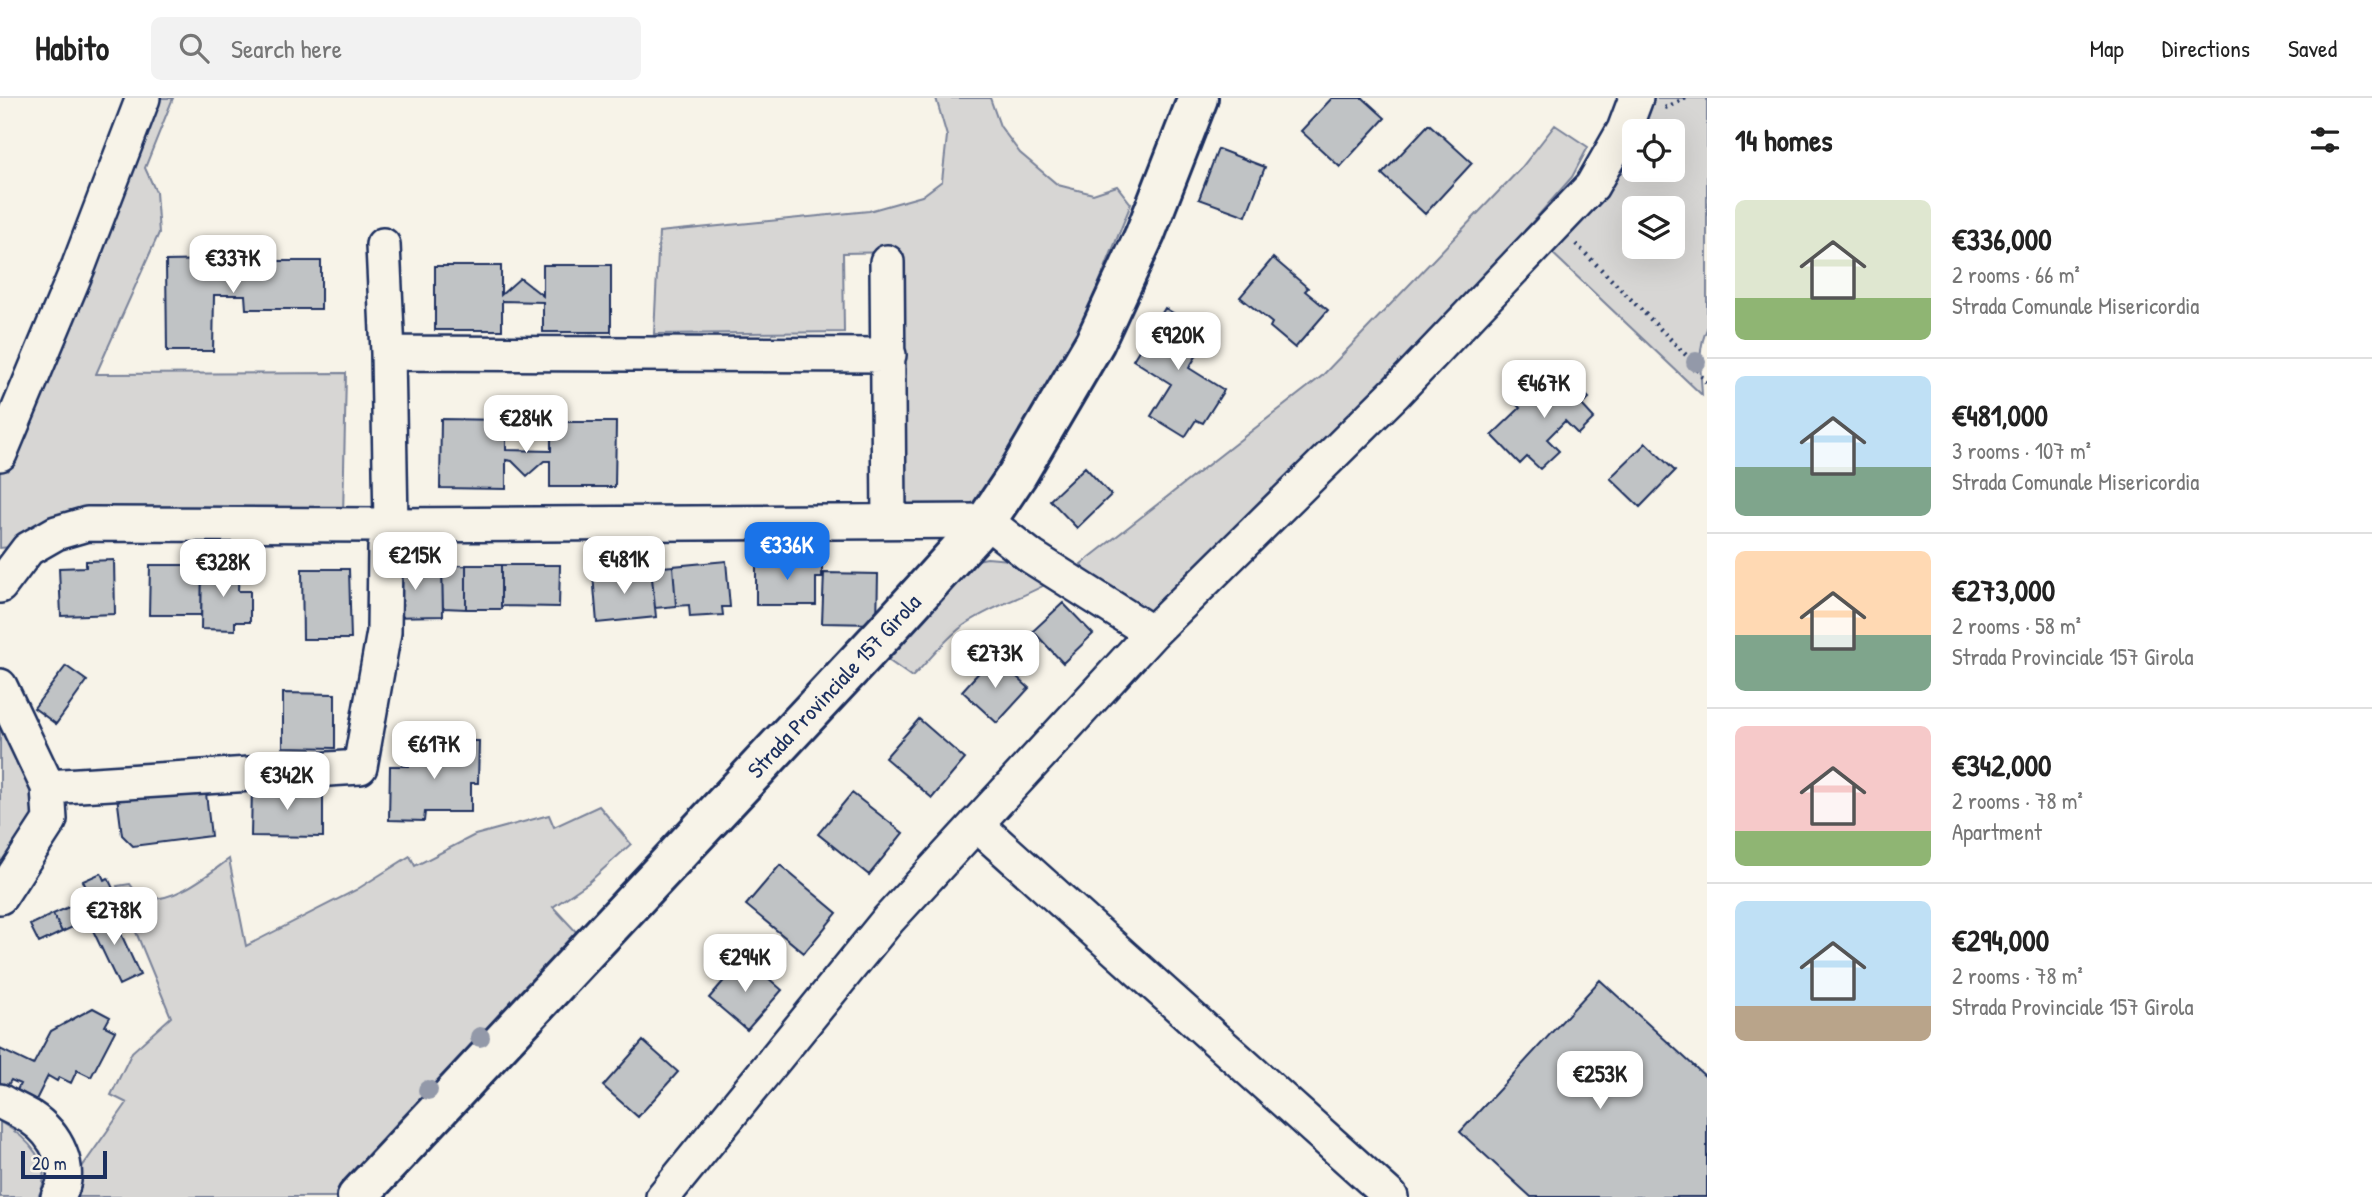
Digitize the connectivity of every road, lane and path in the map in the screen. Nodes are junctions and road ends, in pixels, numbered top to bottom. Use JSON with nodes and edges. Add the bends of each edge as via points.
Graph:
{"nodes":[{"id":1,"x":143,"y":98,"type":"edge"},
{"id":2,"x":1198,"y":98,"type":"edge"},
{"id":3,"x":1636,"y":98,"type":"edge"},
{"id":4,"x":1556,"y":224,"type":"junction"},
{"id":5,"x":383,"y":245,"type":"dead end"},
{"id":6,"x":887,"y":262,"type":"dead end"},
{"id":7,"x":388,"y":353,"type":"junction"},
{"id":8,"x":889,"y":355,"type":"junction"},
{"id":9,"x":1707,"y":384,"type":"edge"},
{"id":10,"x":0,"y":454,"type":"edge"},
{"id":11,"x":888,"y":521,"type":"junction"},
{"id":12,"x":986,"y":521,"type":"junction"},
{"id":13,"x":391,"y":525,"type":"junction"},
{"id":14,"x":0,"y":586,"type":"edge"},
{"id":15,"x":1152,"y":633,"type":"junction"},
{"id":16,"x":0,"y":686,"type":"edge"},
{"id":17,"x":48,"y":787,"type":"junction"},
{"id":18,"x":976,"y":824,"type":"junction"},
{"id":19,"x":0,"y":897,"type":"edge"},
{"id":20,"x":0,"y":1101,"type":"edge"},
{"id":21,"x":58,"y":1197,"type":"edge"},
{"id":22,"x":357,"y":1197,"type":"edge"},
{"id":23,"x":663,"y":1197,"type":"edge"},
{"id":24,"x":1391,"y":1197,"type":"edge"}],
"edges":[{"from":1,"to":10,"type":"street"},
{"from":2,"to":12,"type":"main road","name":"Strada Provinciale 157 Girola","via":[[1145,234],[1095,342]]},
{"from":3,"to":4,"type":"street","via":[[1624,130],[1592,186]]},
{"from":4,"to":9,"type":"path","via":[[1689,358]]},
{"from":4,"to":15,"type":"street","via":[[1396,392]]},
{"from":5,"to":7,"type":"street"},
{"from":6,"to":8,"type":"street"},
{"from":7,"to":8,"type":"street"},
{"from":7,"to":13,"type":"street"},
{"from":8,"to":11,"type":"street"},
{"from":11,"to":12,"type":"street"},
{"from":11,"to":13,"type":"street"},
{"from":12,"to":15,"type":"street","via":[[1032,557]]},
{"from":12,"to":22,"type":"main road","name":"Strada Provinciale 157 Girola"},
{"from":13,"to":14,"type":"street","via":[[87,524],[56,533],[28,549]]},
{"from":13,"to":17,"type":"street","via":[[385,548],[384,632],[360,767]]},
{"from":15,"to":18,"type":"street"},
{"from":16,"to":17,"type":"street"},
{"from":17,"to":19,"type":"street","via":[[50,820]]},
{"from":18,"to":23,"type":"street","via":[[888,920]]},
{"from":18,"to":24,"type":"street"},
{"from":20,"to":21,"type":"street","via":[[32,1118],[51,1136],[64,1160],[65,1185]]}]}
